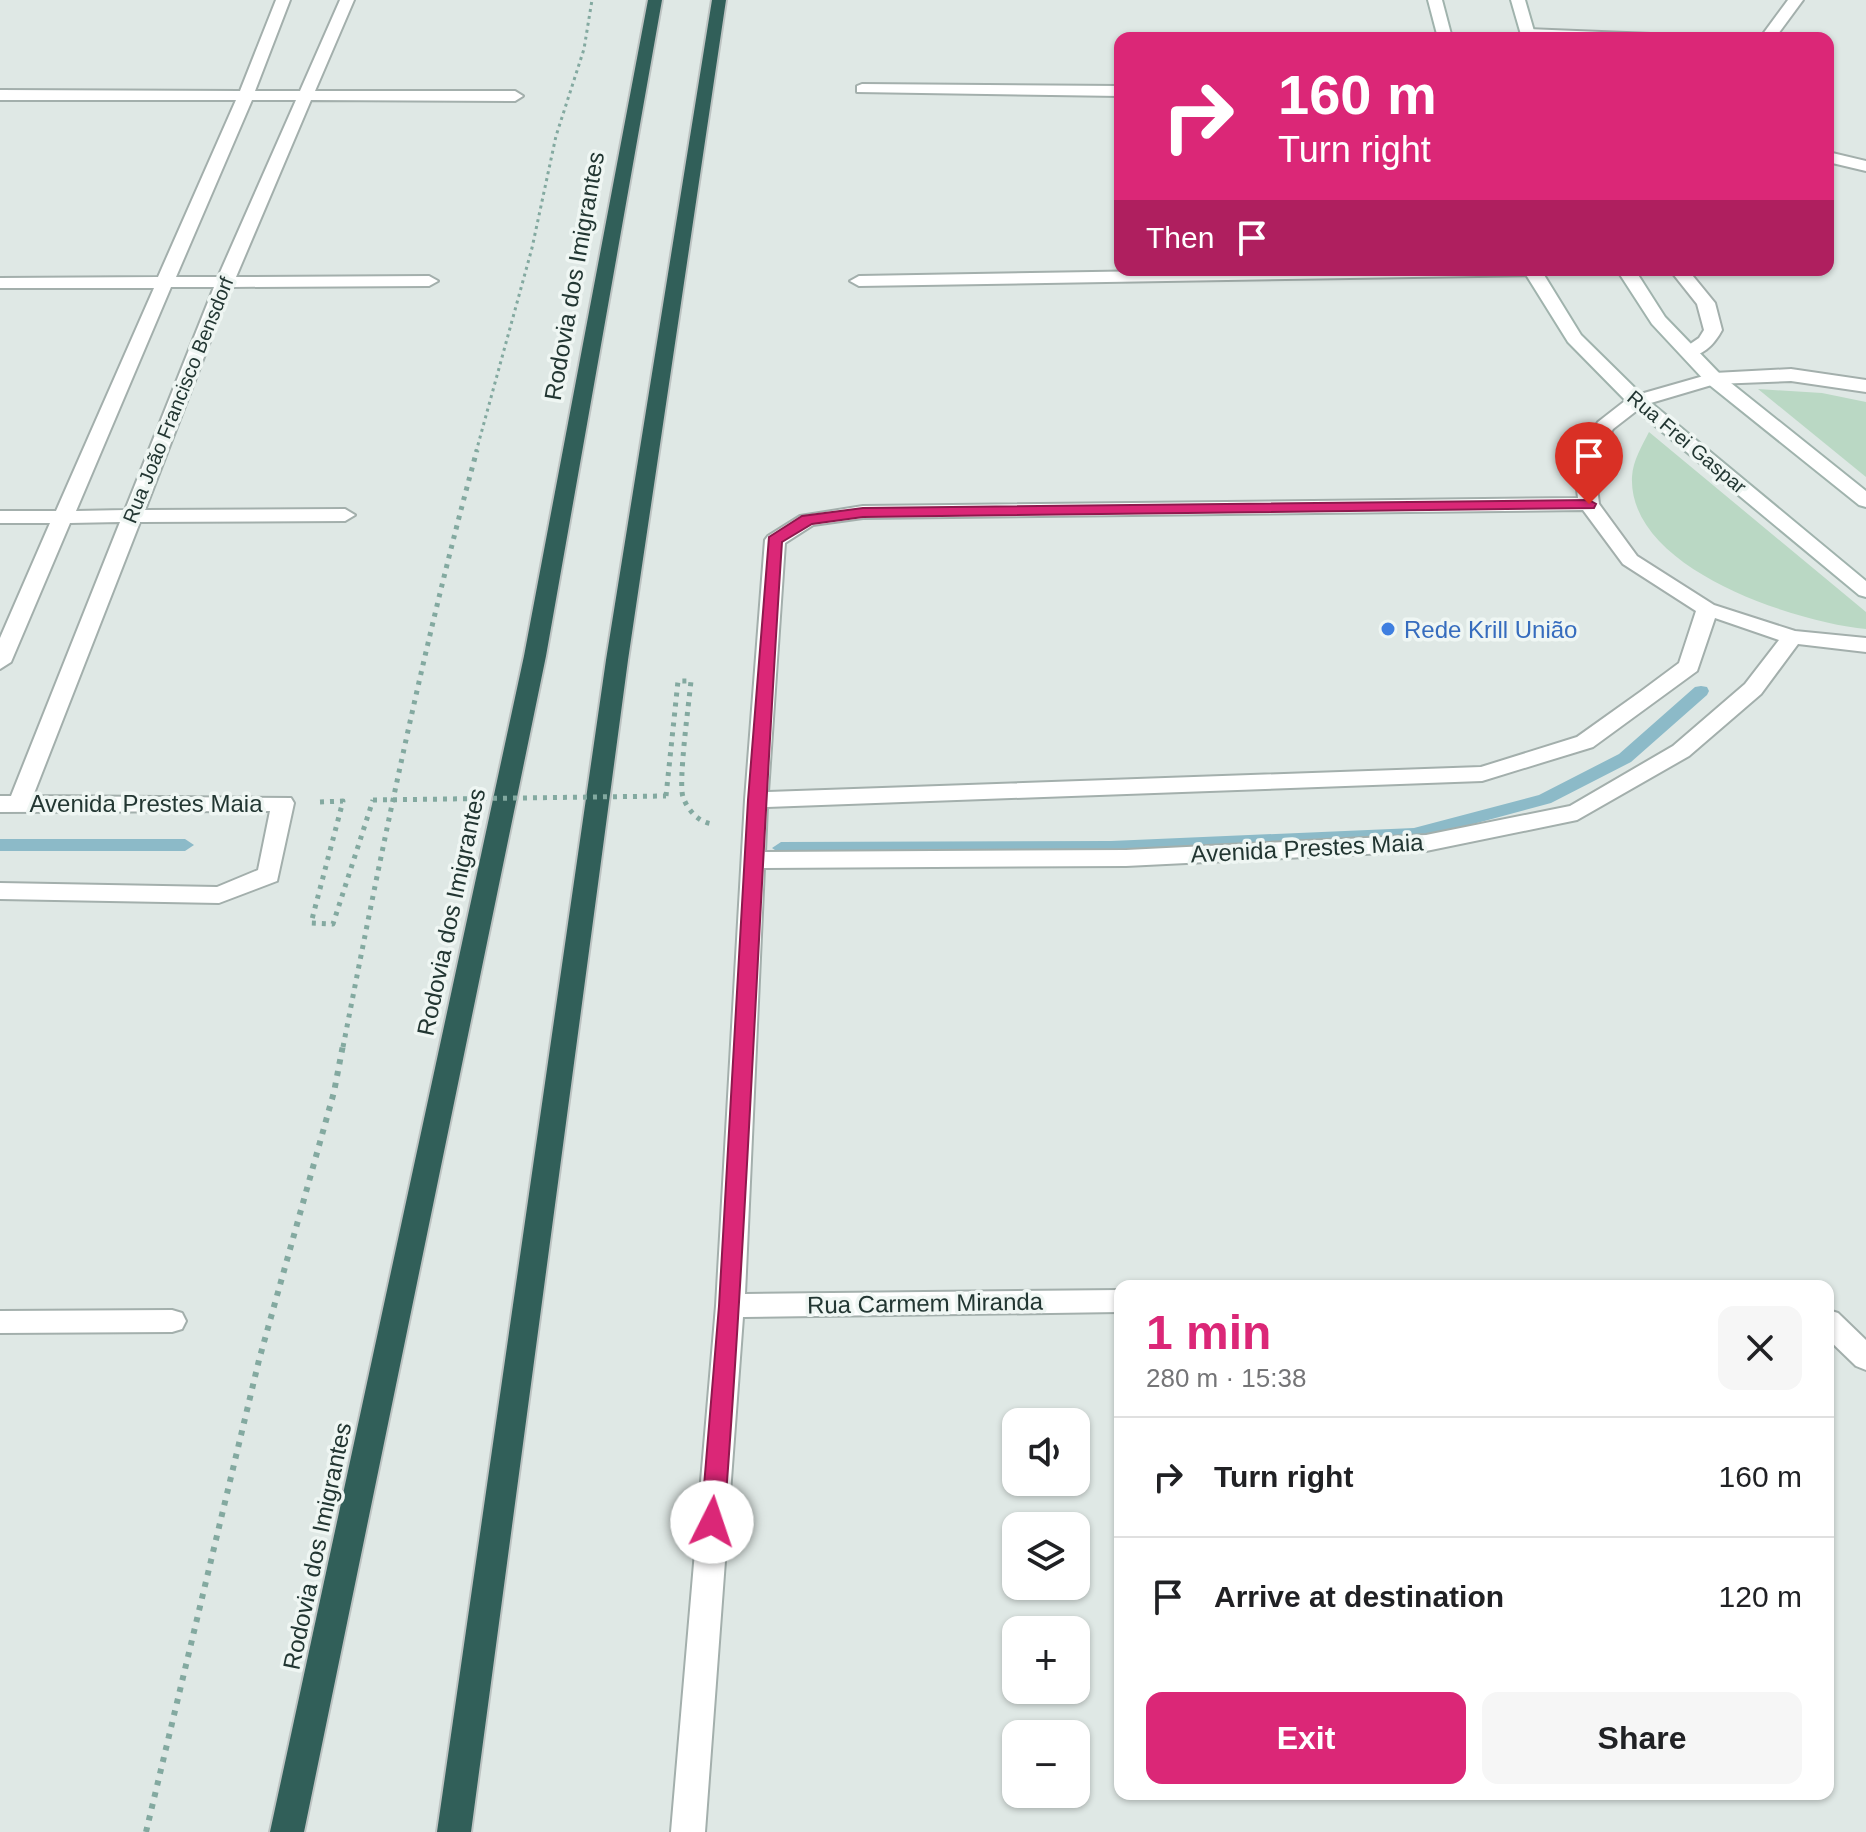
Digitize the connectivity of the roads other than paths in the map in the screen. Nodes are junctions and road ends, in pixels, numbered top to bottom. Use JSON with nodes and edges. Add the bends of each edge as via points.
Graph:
{"nodes":[{"id":1,"x":283,"y":0,"type":"edge"},
{"id":2,"x":347,"y":0,"type":"edge"},
{"id":3,"x":655,"y":0,"type":"edge"},
{"id":4,"x":719,"y":0,"type":"edge"},
{"id":5,"x":1435,"y":0,"type":"edge"},
{"id":6,"x":1518,"y":0,"type":"edge"},
{"id":7,"x":1796,"y":0,"type":"edge"},
{"id":8,"x":1443,"y":32,"type":"edge"},
{"id":9,"x":1527,"y":32,"type":"edge"},
{"id":10,"x":1772,"y":32,"type":"edge"},
{"id":11,"x":862,"y":89,"type":"dead end"},
{"id":12,"x":1114,"y":91,"type":"edge"},
{"id":13,"x":305,"y":94,"type":"junction"},
{"id":14,"x":0,"y":95,"type":"edge"},
{"id":15,"x":246,"y":95,"type":"junction"},
{"id":16,"x":515,"y":96,"type":"dead end"},
{"id":17,"x":1834,"y":158,"type":"edge"},
{"id":18,"x":1866,"y":166,"type":"edge"},
{"id":19,"x":1165,"y":276,"type":"edge"},
{"id":20,"x":1537,"y":276,"type":"edge"},
{"id":21,"x":1630,"y":276,"type":"edge"},
{"id":22,"x":1684,"y":276,"type":"edge"},
{"id":23,"x":225,"y":281,"type":"junction"},
{"id":24,"x":429,"y":281,"type":"dead end"},
{"id":25,"x":859,"y":281,"type":"dead end"},
{"id":26,"x":163,"y":282,"type":"junction"},
{"id":27,"x":0,"y":283,"type":"edge"},
{"id":28,"x":1689,"y":351,"type":"junction"},
{"id":29,"x":1714,"y":379,"type":"junction"},
{"id":30,"x":1866,"y":386,"type":"edge"},
{"id":31,"x":1637,"y":401,"type":"junction"},
{"id":32,"x":1866,"y":501,"type":"edge"},
{"id":33,"x":1589,"y":504,"type":"junction"},
{"id":34,"x":132,"y":515,"type":"junction"},
{"id":35,"x":345,"y":515,"type":"dead end"},
{"id":36,"x":0,"y":517,"type":"edge"},
{"id":37,"x":61,"y":517,"type":"junction"},
{"id":38,"x":1866,"y":591,"type":"edge"},
{"id":39,"x":1707,"y":609,"type":"junction"},
{"id":40,"x":1792,"y":637,"type":"junction"},
{"id":41,"x":1866,"y":645,"type":"edge"},
{"id":42,"x":0,"y":662,"type":"edge"},
{"id":43,"x":756,"y":800,"type":"junction"},
{"id":44,"x":10,"y":804,"type":"edge"},
{"id":45,"x":755,"y":860,"type":"junction"},
{"id":46,"x":0,"y":891,"type":"edge"},
{"id":47,"x":1114,"y":1301,"type":"edge"},
{"id":48,"x":730,"y":1306,"type":"junction"},
{"id":49,"x":172,"y":1321,"type":"dead end"},
{"id":50,"x":0,"y":1322,"type":"edge"},
{"id":51,"x":1834,"y":1327,"type":"edge"},
{"id":52,"x":1866,"y":1358,"type":"edge"},
{"id":53,"x":287,"y":1832,"type":"edge"},
{"id":54,"x":454,"y":1832,"type":"edge"},
{"id":55,"x":688,"y":1832,"type":"edge"}],
"edges":[{"from":1,"to":15,"type":"street"},
{"from":2,"to":13,"type":"street","name":"Rua João Francisco Bensdorf"},
{"from":3,"to":53,"type":"highway","name":"Rodovia dos Imigrantes","via":[[535,656]]},
{"from":4,"to":54,"type":"highway","via":[[617,660]]},
{"from":5,"to":8,"type":"street"},
{"from":6,"to":9,"type":"street"},
{"from":7,"to":10,"type":"street"},
{"from":11,"to":12,"type":"street"},
{"from":13,"to":15,"type":"street"},
{"from":13,"to":16,"type":"street"},
{"from":13,"to":23,"type":"street","name":"Rua João Francisco Bensdorf"},
{"from":14,"to":15,"type":"street"},
{"from":15,"to":26,"type":"street"},
{"from":17,"to":18,"type":"street"},
{"from":19,"to":25,"type":"street"},
{"from":20,"to":31,"type":"street","name":"Rua Frei Gaspar","via":[[1574,338]]},
{"from":21,"to":28,"type":"street","via":[[1658,320]]},
{"from":22,"to":28,"type":"street","via":[[1706,303],[1713,330],[1706,342]]},
{"from":23,"to":24,"type":"street"},
{"from":23,"to":26,"type":"street"},
{"from":23,"to":34,"type":"street","name":"Rua João Francisco Bensdorf"},
{"from":26,"to":27,"type":"street"},
{"from":26,"to":37,"type":"street"},
{"from":28,"to":29,"type":"street"},
{"from":29,"to":30,"type":"street","via":[[1791,375]]},
{"from":29,"to":31,"type":"street"},
{"from":29,"to":32,"type":"street"},
{"from":31,"to":33,"type":"street","via":[[1605,426],[1584,462]]},
{"from":31,"to":38,"type":"street","name":"Rua Frei Gaspar"},
{"from":33,"to":39,"type":"street","via":[[1630,560]]},
{"from":33,"to":43,"type":"street","via":[[986,509],[863,512],[807,520],[775,540]]},
{"from":34,"to":35,"type":"street"},
{"from":34,"to":37,"type":"street"},
{"from":34,"to":44,"type":"street","name":"Rua João Francisco Bensdorf"},
{"from":36,"to":37,"type":"street"},
{"from":37,"to":42,"type":"street"},
{"from":39,"to":40,"type":"street"},
{"from":39,"to":43,"type":"street","via":[[1689,666],[1648,697],[1585,742],[1482,774]]},
{"from":40,"to":41,"type":"street"},
{"from":40,"to":45,"type":"street","name":"Avenida Prestes Maia","via":[[1753,689],[1681,751],[1577,812],[1426,843],[1126,858]]},
{"from":43,"to":45,"type":"street"},
{"from":44,"to":46,"type":"street","name":"Avenida Prestes Maia","via":[[283,803],[269,875],[219,895]]},
{"from":45,"to":48,"type":"street"},
{"from":47,"to":48,"type":"street","name":"Rua Carmem Miranda"},
{"from":48,"to":55,"type":"street"},
{"from":49,"to":50,"type":"street"},
{"from":51,"to":52,"type":"street"}]}
